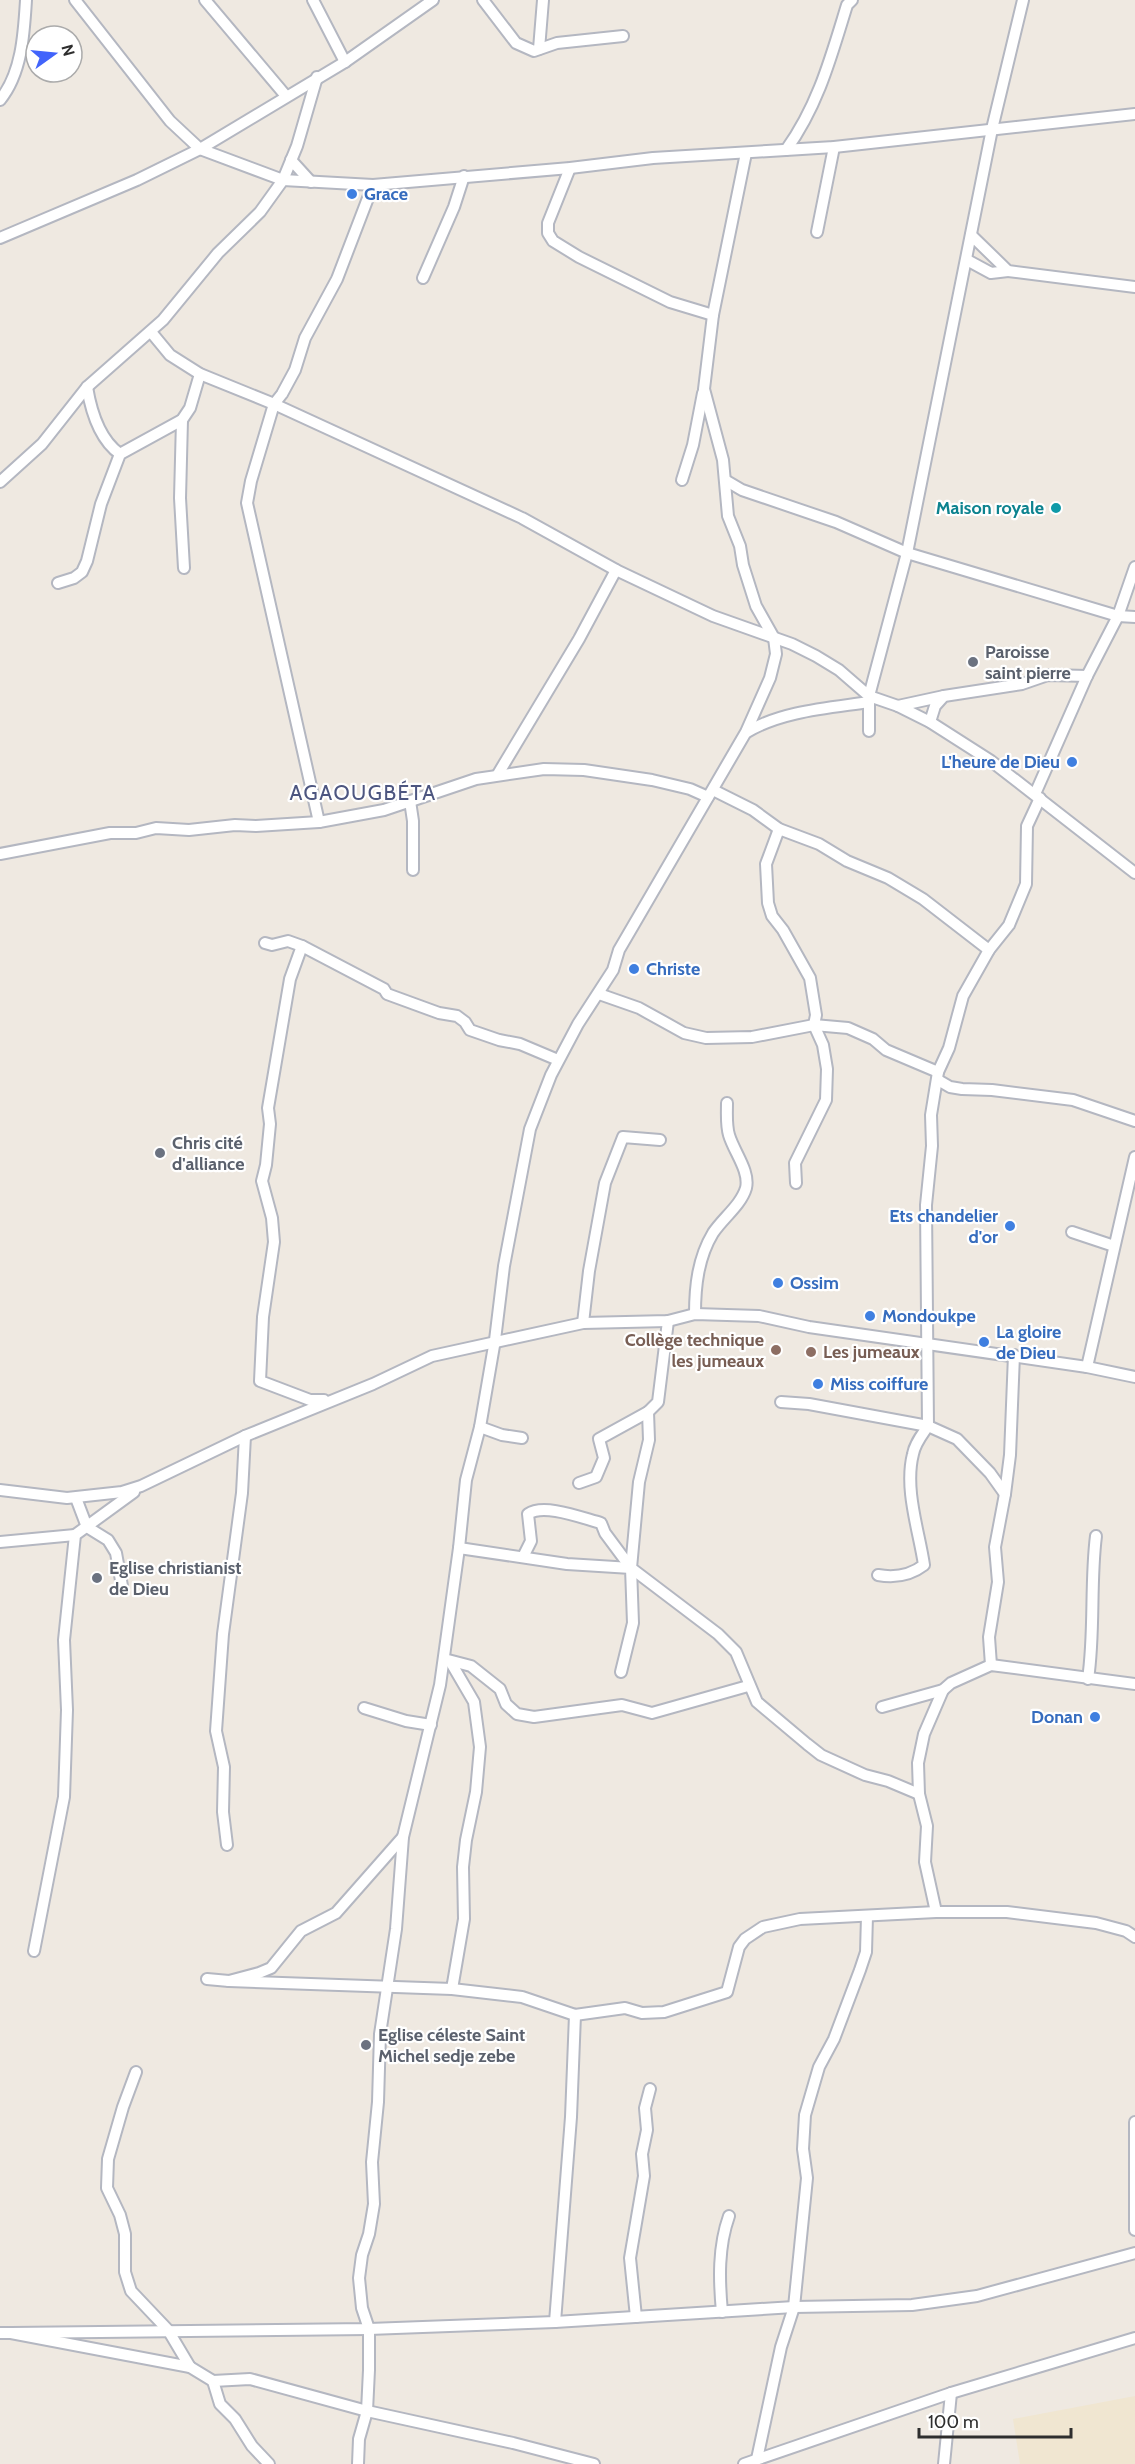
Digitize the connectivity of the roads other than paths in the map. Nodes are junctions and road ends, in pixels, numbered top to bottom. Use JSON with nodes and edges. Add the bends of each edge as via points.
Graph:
{"nodes":[{"id":1,"x":26,"y":0,"type":"edge"},
{"id":2,"x":75,"y":0,"type":"edge"},
{"id":3,"x":205,"y":0,"type":"edge"},
{"id":4,"x":313,"y":0,"type":"edge"},
{"id":5,"x":433,"y":0,"type":"edge"},
{"id":6,"x":483,"y":0,"type":"edge"},
{"id":7,"x":543,"y":0,"type":"edge"},
{"id":8,"x":852,"y":0,"type":"edge"},
{"id":9,"x":1023,"y":0,"type":"edge"},
{"id":10,"x":623,"y":36,"type":"dead end"},
{"id":11,"x":539,"y":49,"type":"junction"},
{"id":12,"x":345,"y":62,"type":"junction"},
{"id":13,"x":317,"y":77,"type":"junction"},
{"id":14,"x":286,"y":96,"type":"junction"},
{"id":15,"x":0,"y":100,"type":"edge"},
{"id":16,"x":1135,"y":114,"type":"edge"},
{"id":17,"x":992,"y":129,"type":"junction"},
{"id":18,"x":834,"y":147,"type":"junction"},
{"id":19,"x":200,"y":149,"type":"junction"},
{"id":20,"x":786,"y":150,"type":"junction"},
{"id":21,"x":746,"y":153,"type":"junction"},
{"id":22,"x":291,"y":160,"type":"junction"},
{"id":23,"x":570,"y":168,"type":"junction"},
{"id":24,"x":464,"y":176,"type":"junction"},
{"id":25,"x":282,"y":180,"type":"junction"},
{"id":26,"x":311,"y":182,"type":"junction"},
{"id":27,"x":373,"y":185,"type":"junction"},
{"id":28,"x":817,"y":232,"type":"dead end"},
{"id":29,"x":971,"y":236,"type":"junction"},
{"id":30,"x":0,"y":238,"type":"edge"},
{"id":31,"x":967,"y":260,"type":"junction"},
{"id":32,"x":1008,"y":271,"type":"junction"},
{"id":33,"x":423,"y":278,"type":"dead end"},
{"id":34,"x":1135,"y":287,"type":"edge"},
{"id":35,"x":713,"y":315,"type":"junction"},
{"id":36,"x":151,"y":332,"type":"junction"},
{"id":37,"x":200,"y":374,"type":"junction"},
{"id":38,"x":87,"y":387,"type":"junction"},
{"id":39,"x":704,"y":389,"type":"junction"},
{"id":40,"x":274,"y":404,"type":"junction"},
{"id":41,"x":182,"y":420,"type":"junction"},
{"id":42,"x":120,"y":454,"type":"junction"},
{"id":43,"x":682,"y":480,"type":"dead end"},
{"id":44,"x":724,"y":480,"type":"junction"},
{"id":45,"x":0,"y":482,"type":"edge"},
{"id":46,"x":907,"y":553,"type":"junction"},
{"id":47,"x":1135,"y":567,"type":"edge"},
{"id":48,"x":184,"y":568,"type":"dead end"},
{"id":49,"x":616,"y":570,"type":"junction"},
{"id":50,"x":58,"y":583,"type":"dead end"},
{"id":51,"x":1118,"y":616,"type":"junction"},
{"id":52,"x":1135,"y":617,"type":"edge"},
{"id":53,"x":774,"y":638,"type":"junction"},
{"id":54,"x":1088,"y":676,"type":"junction"},
{"id":55,"x":944,"y":696,"type":"junction"},
{"id":56,"x":869,"y":699,"type":"junction"},
{"id":57,"x":898,"y":706,"type":"junction"},
{"id":58,"x":930,"y":722,"type":"junction"},
{"id":59,"x":869,"y":731,"type":"dead end"},
{"id":60,"x":746,"y":732,"type":"junction"},
{"id":61,"x":498,"y":774,"type":"junction"},
{"id":62,"x":710,"y":794,"type":"junction"},
{"id":63,"x":1038,"y":796,"type":"junction"},
{"id":64,"x":410,"y":801,"type":"junction"},
{"id":65,"x":319,"y":822,"type":"junction"},
{"id":66,"x":779,"y":829,"type":"junction"},
{"id":67,"x":0,"y":854,"type":"edge"},
{"id":68,"x":413,"y":870,"type":"dead end"},
{"id":69,"x":1135,"y":873,"type":"edge"},
{"id":70,"x":265,"y":943,"type":"dead end"},
{"id":71,"x":302,"y":946,"type":"junction"},
{"id":72,"x":989,"y":950,"type":"junction"},
{"id":73,"x":599,"y":994,"type":"junction"},
{"id":74,"x":814,"y":1025,"type":"junction"},
{"id":75,"x":558,"y":1060,"type":"junction"},
{"id":76,"x":938,"y":1076,"type":"junction"},
{"id":77,"x":727,"y":1103,"type":"dead end"},
{"id":78,"x":1135,"y":1121,"type":"edge"},
{"id":79,"x":660,"y":1140,"type":"dead end"},
{"id":80,"x":1135,"y":1158,"type":"edge"},
{"id":81,"x":796,"y":1183,"type":"dead end"},
{"id":82,"x":1072,"y":1232,"type":"dead end"},
{"id":83,"x":1114,"y":1246,"type":"junction"},
{"id":84,"x":695,"y":1314,"type":"junction"},
{"id":85,"x":668,"y":1321,"type":"junction"},
{"id":86,"x":583,"y":1323,"type":"junction"},
{"id":87,"x":495,"y":1340,"type":"junction"},
{"id":88,"x":929,"y":1343,"type":"junction"},
{"id":89,"x":1014,"y":1355,"type":"junction"},
{"id":90,"x":1087,"y":1366,"type":"junction"},
{"id":91,"x":1135,"y":1377,"type":"edge"},
{"id":92,"x":329,"y":1401,"type":"junction"},
{"id":93,"x":781,"y":1402,"type":"dead end"},
{"id":94,"x":648,"y":1412,"type":"junction"},
{"id":95,"x":928,"y":1425,"type":"junction"},
{"id":96,"x":480,"y":1427,"type":"junction"},
{"id":97,"x":245,"y":1436,"type":"junction"},
{"id":98,"x":522,"y":1438,"type":"dead end"},
{"id":99,"x":579,"y":1483,"type":"dead end"},
{"id":100,"x":141,"y":1486,"type":"junction"},
{"id":101,"x":0,"y":1490,"type":"edge"},
{"id":102,"x":1005,"y":1494,"type":"junction"},
{"id":103,"x":76,"y":1498,"type":"junction"},
{"id":104,"x":87,"y":1527,"type":"junction"},
{"id":105,"x":75,"y":1535,"type":"junction"},
{"id":106,"x":1096,"y":1536,"type":"dead end"},
{"id":107,"x":0,"y":1542,"type":"edge"},
{"id":108,"x":459,"y":1548,"type":"junction"},
{"id":109,"x":523,"y":1557,"type":"junction"},
{"id":110,"x":631,"y":1568,"type":"junction"},
{"id":111,"x":878,"y":1575,"type":"dead end"},
{"id":112,"x":122,"y":1586,"type":"dead end"},
{"id":113,"x":447,"y":1660,"type":"junction"},
{"id":114,"x":991,"y":1665,"type":"junction"},
{"id":115,"x":621,"y":1672,"type":"dead end"},
{"id":116,"x":1088,"y":1679,"type":"junction"},
{"id":117,"x":1135,"y":1684,"type":"edge"},
{"id":118,"x":748,"y":1686,"type":"junction"},
{"id":119,"x":944,"y":1690,"type":"junction"},
{"id":120,"x":882,"y":1707,"type":"dead end"},
{"id":121,"x":364,"y":1708,"type":"dead end"},
{"id":122,"x":430,"y":1725,"type":"junction"},
{"id":123,"x":920,"y":1794,"type":"junction"},
{"id":124,"x":403,"y":1837,"type":"junction"},
{"id":125,"x":227,"y":1845,"type":"dead end"},
{"id":126,"x":936,"y":1912,"type":"junction"},
{"id":127,"x":867,"y":1916,"type":"junction"},
{"id":128,"x":1135,"y":1937,"type":"edge"},
{"id":129,"x":34,"y":1951,"type":"dead end"},
{"id":130,"x":207,"y":1979,"type":"dead end"},
{"id":131,"x":229,"y":1980,"type":"junction"},
{"id":132,"x":387,"y":1986,"type":"junction"},
{"id":133,"x":452,"y":1989,"type":"junction"},
{"id":134,"x":575,"y":2015,"type":"junction"},
{"id":135,"x":136,"y":2072,"type":"dead end"},
{"id":136,"x":650,"y":2089,"type":"dead end"},
{"id":137,"x":1135,"y":2122,"type":"edge"},
{"id":138,"x":729,"y":2216,"type":"dead end"},
{"id":139,"x":1135,"y":2230,"type":"edge"},
{"id":140,"x":1135,"y":2253,"type":"edge"},
{"id":141,"x":794,"y":2307,"type":"junction"},
{"id":142,"x":722,"y":2312,"type":"junction"},
{"id":143,"x":636,"y":2318,"type":"junction"},
{"id":144,"x":555,"y":2322,"type":"junction"},
{"id":145,"x":369,"y":2329,"type":"junction"},
{"id":146,"x":168,"y":2330,"type":"junction"},
{"id":147,"x":6,"y":2333,"type":"edge"},
{"id":148,"x":1135,"y":2338,"type":"edge"},
{"id":149,"x":190,"y":2367,"type":"junction"},
{"id":150,"x":213,"y":2381,"type":"junction"},
{"id":151,"x":951,"y":2393,"type":"junction"},
{"id":152,"x":367,"y":2411,"type":"junction"},
{"id":153,"x":757,"y":2459,"type":"junction"},
{"id":154,"x":269,"y":2464,"type":"edge"},
{"id":155,"x":358,"y":2464,"type":"edge"},
{"id":156,"x":594,"y":2464,"type":"edge"},
{"id":157,"x":744,"y":2464,"type":"edge"},
{"id":158,"x":944,"y":2464,"type":"edge"}],
"edges":[{"from":1,"to":15,"type":"street","via":[[15,71]]},
{"from":2,"to":19,"type":"street","via":[[170,121]]},
{"from":3,"to":14,"type":"street"},
{"from":4,"to":12,"type":"street"},
{"from":5,"to":12,"type":"street"},
{"from":6,"to":11,"type":"street","via":[[516,43],[534,51]]},
{"from":7,"to":11,"type":"street"},
{"from":8,"to":20,"type":"street","via":[[847,5],[814,105]]},
{"from":9,"to":17,"type":"street"},
{"from":10,"to":11,"type":"street","via":[[557,43]]},
{"from":12,"to":13,"type":"street"},
{"from":13,"to":14,"type":"street"},
{"from":13,"to":22,"type":"street"},
{"from":14,"to":19,"type":"street"},
{"from":16,"to":17,"type":"street"},
{"from":17,"to":18,"type":"street"},
{"from":17,"to":29,"type":"street"},
{"from":18,"to":20,"type":"street"},
{"from":18,"to":28,"type":"street"},
{"from":19,"to":25,"type":"street"},
{"from":19,"to":30,"type":"street"},
{"from":20,"to":21,"type":"street"},
{"from":21,"to":23,"type":"street"},
{"from":21,"to":35,"type":"street"},
{"from":22,"to":25,"type":"street"},
{"from":22,"to":26,"type":"street"},
{"from":23,"to":24,"type":"street"},
{"from":23,"to":35,"type":"street","via":[[548,223],[553,241],[670,302]]},
{"from":24,"to":27,"type":"street"},
{"from":24,"to":33,"type":"street"},
{"from":25,"to":26,"type":"street"},
{"from":25,"to":36,"type":"street","via":[[260,212],[218,253]]},
{"from":26,"to":27,"type":"street"},
{"from":27,"to":40,"type":"street","via":[[337,279],[305,338],[295,370]]},
{"from":29,"to":31,"type":"street"},
{"from":29,"to":32,"type":"street"},
{"from":31,"to":32,"type":"street","via":[[991,273]]},
{"from":31,"to":46,"type":"street"},
{"from":32,"to":34,"type":"street"},
{"from":35,"to":39,"type":"street"},
{"from":36,"to":37,"type":"street","via":[[170,355]]},
{"from":36,"to":38,"type":"street"},
{"from":37,"to":40,"type":"street"},
{"from":37,"to":41,"type":"street","via":[[190,408]]},
{"from":38,"to":42,"type":"street","via":[[99,425],[110,446]]},
{"from":38,"to":45,"type":"street","via":[[42,444]]},
{"from":39,"to":43,"type":"street"},
{"from":39,"to":44,"type":"street","via":[[723,460]]},
{"from":40,"to":49,"type":"street","via":[[522,518]]},
{"from":40,"to":65,"type":"street","via":[[251,481],[247,509]]},
{"from":41,"to":42,"type":"street"},
{"from":41,"to":48,"type":"street","via":[[180,498]]},
{"from":42,"to":50,"type":"street","via":[[82,572]]},
{"from":44,"to":46,"type":"street"},
{"from":44,"to":53,"type":"street","via":[[728,516],[750,589]]},
{"from":46,"to":51,"type":"street"},
{"from":46,"to":56,"type":"street"},
{"from":47,"to":51,"type":"street"},
{"from":49,"to":53,"type":"street","via":[[713,616]]},
{"from":49,"to":61,"type":"street"},
{"from":51,"to":52,"type":"street"},
{"from":51,"to":54,"type":"street"},
{"from":53,"to":56,"type":"street","via":[[839,670]]},
{"from":53,"to":60,"type":"street","via":[[776,654],[770,678]]},
{"from":54,"to":55,"type":"street","via":[[1048,675],[1022,684]]},
{"from":54,"to":63,"type":"street"},
{"from":55,"to":57,"type":"street"},
{"from":55,"to":58,"type":"street","via":[[935,706]]},
{"from":56,"to":57,"type":"street"},
{"from":56,"to":59,"type":"street"},
{"from":56,"to":60,"type":"street","via":[[794,715]]},
{"from":57,"to":58,"type":"street"},
{"from":58,"to":63,"type":"street"},
{"from":60,"to":62,"type":"street"},
{"from":61,"to":62,"type":"street","via":[[584,770]]},
{"from":61,"to":64,"type":"street","via":[[458,783]]},
{"from":62,"to":66,"type":"street","via":[[753,810]]},
{"from":62,"to":73,"type":"street","via":[[619,950]]},
{"from":63,"to":69,"type":"street"},
{"from":63,"to":72,"type":"street","via":[[1027,826],[1026,884],[1009,925]]},
{"from":64,"to":65,"type":"street"},
{"from":64,"to":68,"type":"street"},
{"from":65,"to":67,"type":"street","via":[[189,830],[156,828]]},
{"from":66,"to":72,"type":"street","via":[[888,878],[923,899]]},
{"from":66,"to":74,"type":"street","via":[[766,864],[768,903],[810,978]]},
{"from":70,"to":71,"type":"street","via":[[288,941]]},
{"from":71,"to":75,"type":"street","via":[[387,994],[457,1016],[470,1030]]},
{"from":71,"to":92,"type":"street","via":[[290,979],[268,1108],[270,1124],[262,1181],[274,1242],[263,1317],[260,1381],[310,1400]]},
{"from":72,"to":76,"type":"street","via":[[963,996]]},
{"from":73,"to":74,"type":"street","via":[[639,1008],[684,1033],[706,1038],[752,1037]]},
{"from":73,"to":75,"type":"street"},
{"from":74,"to":76,"type":"street","via":[[848,1028]]},
{"from":74,"to":81,"type":"street","via":[[827,1069],[826,1100],[795,1163]]},
{"from":75,"to":87,"type":"street","via":[[530,1129],[504,1266]]},
{"from":76,"to":78,"type":"street","via":[[950,1087],[1073,1100]]},
{"from":76,"to":88,"type":"street","via":[[931,1115],[926,1205]]},
{"from":77,"to":84,"type":"street","via":[[728,1132],[747,1186],[713,1234],[704,1255],[695,1287]]},
{"from":79,"to":86,"type":"street","via":[[623,1137],[605,1183]]},
{"from":80,"to":83,"type":"street"},
{"from":82,"to":83,"type":"street"},
{"from":83,"to":90,"type":"street"},
{"from":84,"to":85,"type":"street"},
{"from":84,"to":88,"type":"street","via":[[759,1316],[809,1327]]},
{"from":85,"to":86,"type":"street"},
{"from":85,"to":94,"type":"street","via":[[658,1402]]},
{"from":86,"to":87,"type":"street"},
{"from":87,"to":92,"type":"street","via":[[432,1356]]},
{"from":87,"to":96,"type":"street"},
{"from":88,"to":89,"type":"street"},
{"from":88,"to":95,"type":"street"},
{"from":89,"to":90,"type":"street"},
{"from":89,"to":102,"type":"street"},
{"from":90,"to":91,"type":"street"},
{"from":92,"to":97,"type":"street"},
{"from":93,"to":95,"type":"street"},
{"from":94,"to":99,"type":"street","via":[[599,1439],[604,1458],[596,1477]]},
{"from":94,"to":110,"type":"street","via":[[649,1440],[639,1482]]},
{"from":95,"to":102,"type":"street","via":[[957,1439]]},
{"from":95,"to":111,"type":"street","via":[[912,1455],[911,1480],[924,1565],[909,1574]]},
{"from":96,"to":98,"type":"street"},
{"from":96,"to":108,"type":"street","via":[[466,1480]]},
{"from":97,"to":100,"type":"street"},
{"from":97,"to":125,"type":"street","via":[[216,1731],[224,1767]]},
{"from":100,"to":103,"type":"street"},
{"from":100,"to":104,"type":"street"},
{"from":101,"to":103,"type":"street"},
{"from":102,"to":114,"type":"street","via":[[994,1548],[998,1582],[989,1637]]},
{"from":103,"to":104,"type":"street"},
{"from":104,"to":105,"type":"street"},
{"from":104,"to":112,"type":"street","via":[[108,1540],[116,1553]]},
{"from":105,"to":107,"type":"street"},
{"from":105,"to":129,"type":"street","via":[[64,1640],[68,1710],[64,1797]]},
{"from":106,"to":116,"type":"street"},
{"from":108,"to":109,"type":"street"},
{"from":108,"to":113,"type":"street"},
{"from":109,"to":110,"type":"street"},
{"from":109,"to":110,"type":"street","via":[[531,1541],[528,1514],[547,1509],[601,1523]]},
{"from":110,"to":115,"type":"street","via":[[633,1623]]},
{"from":110,"to":118,"type":"street","via":[[736,1652]]},
{"from":113,"to":118,"type":"street","via":[[471,1666],[500,1689],[506,1704],[517,1714],[534,1717],[622,1705],[652,1713]]},
{"from":113,"to":122,"type":"street"},
{"from":113,"to":133,"type":"street","via":[[474,1702],[480,1748],[463,1867],[464,1919]]},
{"from":114,"to":116,"type":"street"},
{"from":114,"to":119,"type":"street"},
{"from":116,"to":117,"type":"street"},
{"from":118,"to":123,"type":"street","via":[[765,1711],[820,1755]]},
{"from":119,"to":120,"type":"street"},
{"from":119,"to":123,"type":"street","via":[[924,1734],[918,1763]]},
{"from":121,"to":122,"type":"street"},
{"from":122,"to":124,"type":"street"},
{"from":123,"to":126,"type":"street","via":[[927,1826],[925,1862]]},
{"from":124,"to":131,"type":"street","via":[[336,1913],[301,1931],[271,1968]]},
{"from":124,"to":132,"type":"street","via":[[400,1894]]},
{"from":126,"to":127,"type":"street"},
{"from":126,"to":128,"type":"street","via":[[1032,1914],[1096,1923]]},
{"from":127,"to":134,"type":"street","via":[[836,1915],[763,1927],[739,1947],[728,1989],[723,1994],[658,2013],[625,2008]]},
{"from":127,"to":141,"type":"street","via":[[866,1952],[834,2039],[819,2067],[805,2115],[803,2149],[807,2178]]},
{"from":130,"to":131,"type":"street"},
{"from":131,"to":132,"type":"street"},
{"from":132,"to":133,"type":"street"},
{"from":132,"to":145,"type":"street","via":[[372,2162],[375,2204],[359,2278]]},
{"from":133,"to":134,"type":"street","via":[[522,1997]]},
{"from":134,"to":144,"type":"street"},
{"from":135,"to":146,"type":"street","via":[[108,2159],[107,2188],[125,2234],[127,2282]]},
{"from":136,"to":143,"type":"street","via":[[645,2108],[644,2176],[630,2258]]},
{"from":137,"to":139,"type":"street"},
{"from":138,"to":142,"type":"street","via":[[720,2257]]},
{"from":140,"to":141,"type":"street","via":[[977,2296],[912,2305]]},
{"from":141,"to":142,"type":"street"},
{"from":141,"to":153,"type":"street","via":[[781,2347]]},
{"from":142,"to":143,"type":"street"},
{"from":143,"to":144,"type":"street"},
{"from":144,"to":145,"type":"street"},
{"from":145,"to":146,"type":"street"},
{"from":145,"to":152,"type":"street"},
{"from":146,"to":147,"type":"street"},
{"from":146,"to":149,"type":"street"},
{"from":147,"to":149,"type":"street"},
{"from":148,"to":151,"type":"street"},
{"from":149,"to":150,"type":"street"},
{"from":150,"to":152,"type":"street","via":[[250,2379]]},
{"from":150,"to":154,"type":"street","via":[[220,2404]]},
{"from":151,"to":153,"type":"street"},
{"from":151,"to":158,"type":"street"},
{"from":152,"to":155,"type":"street","via":[[359,2439]]},
{"from":152,"to":156,"type":"street"},
{"from":153,"to":157,"type":"street"}]}
